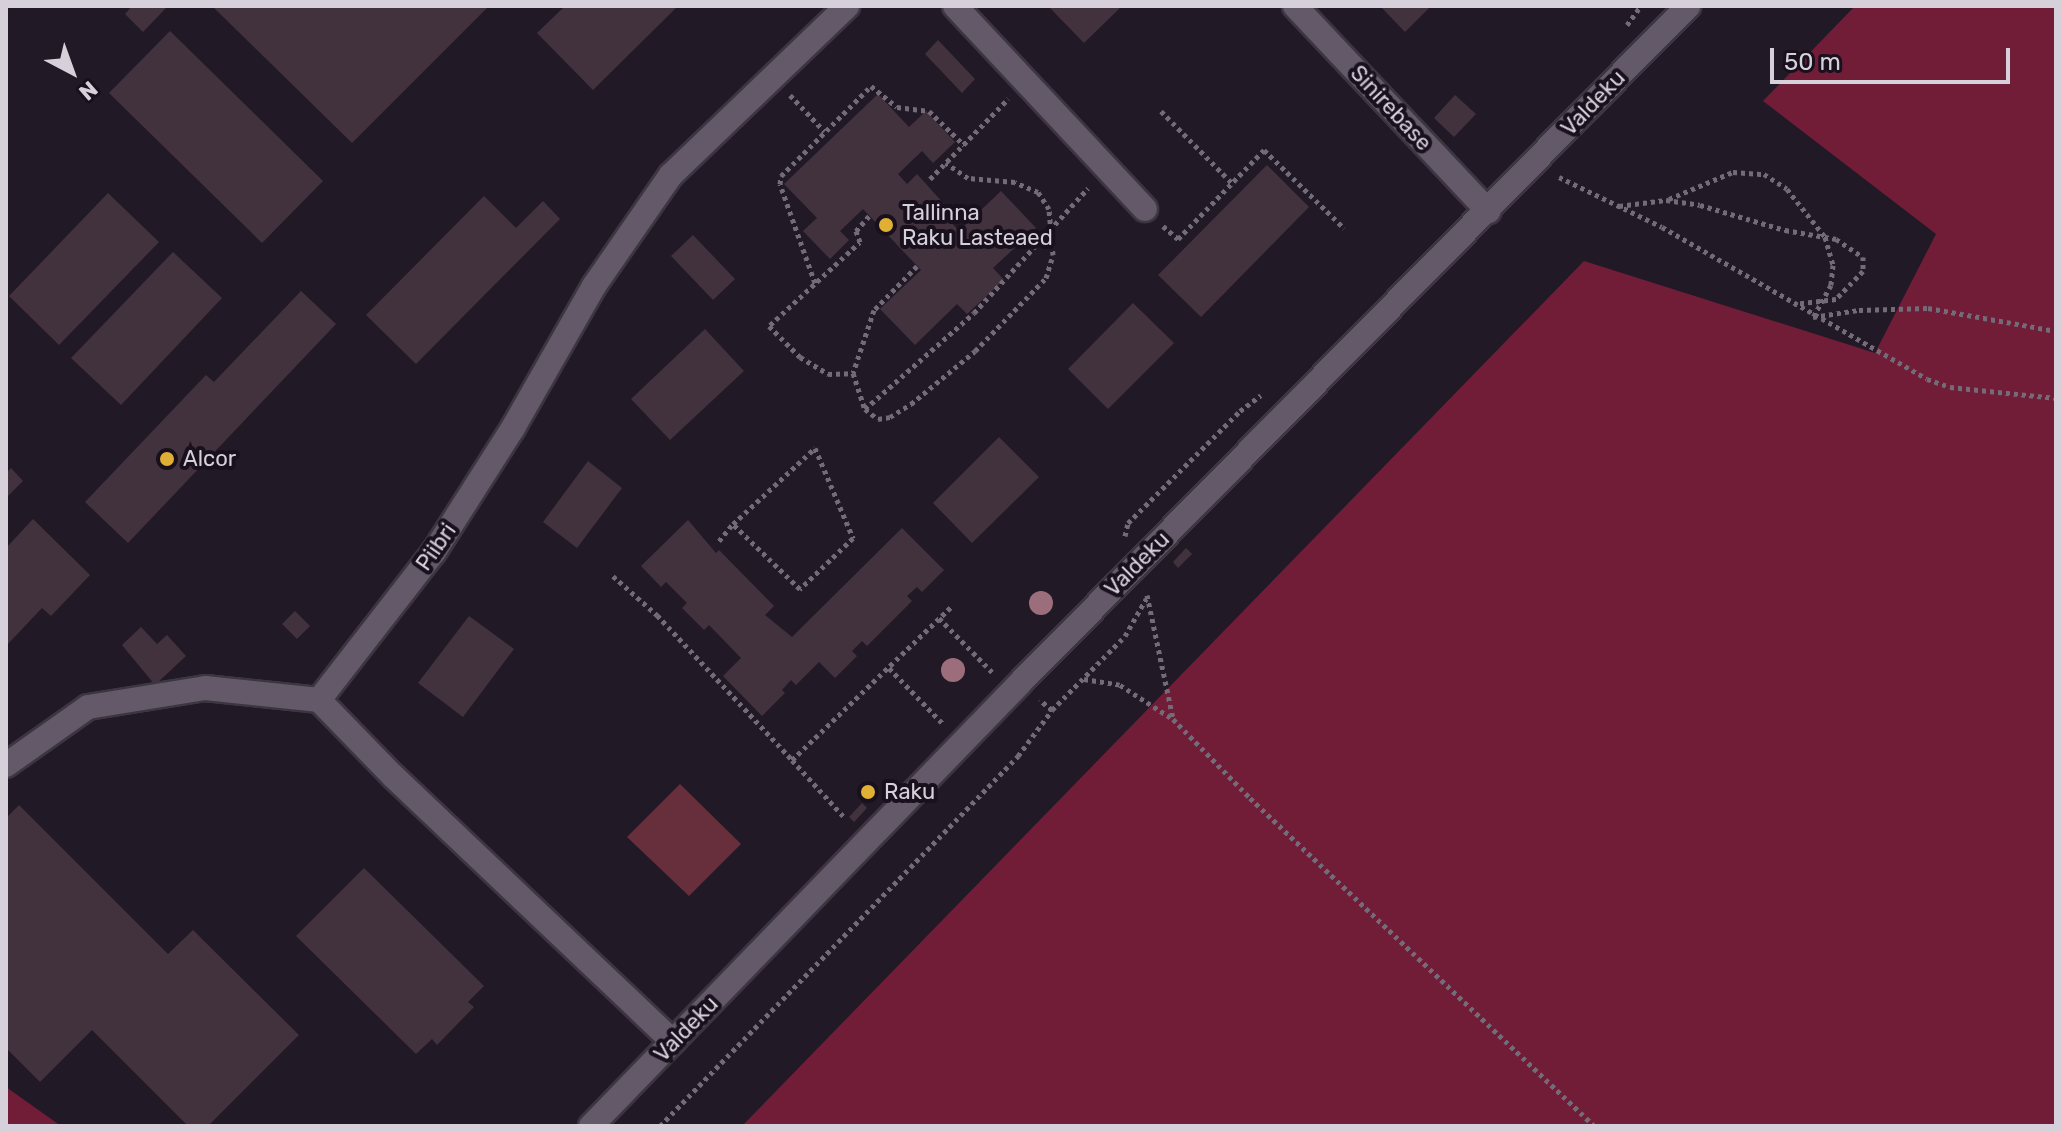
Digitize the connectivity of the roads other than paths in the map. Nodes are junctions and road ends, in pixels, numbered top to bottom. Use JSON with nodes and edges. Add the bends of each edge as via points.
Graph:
{"nodes":[{"id":1,"x":847,"y":6,"type":"edge"},
{"id":2,"x":955,"y":6,"type":"edge"},
{"id":3,"x":1295,"y":6,"type":"edge"},
{"id":4,"x":1688,"y":6,"type":"edge"},
{"id":5,"x":1145,"y":209,"type":"road end"},
{"id":6,"x":1488,"y":211,"type":"junction"},
{"id":7,"x":319,"y":700,"type":"junction"},
{"id":8,"x":6,"y":765,"type":"edge"},
{"id":9,"x":673,"y":1042,"type":"junction"},
{"id":10,"x":591,"y":1126,"type":"edge"}],
"edges":[{"from":1,"to":7,"type":"street","name":"Piibri","via":[[671,175],[594,286],[434,552]]},
{"from":2,"to":5,"type":"street"},
{"from":3,"to":6,"type":"street","name":"Sinirebase"},
{"from":4,"to":6,"type":"street","name":"Valdeku"},
{"from":6,"to":9,"type":"street","name":"Valdeku"},
{"from":7,"to":8,"type":"street","via":[[205,688],[88,707]]},
{"from":7,"to":9,"type":"street"},
{"from":9,"to":10,"type":"street","name":"Valdeku"}]}
